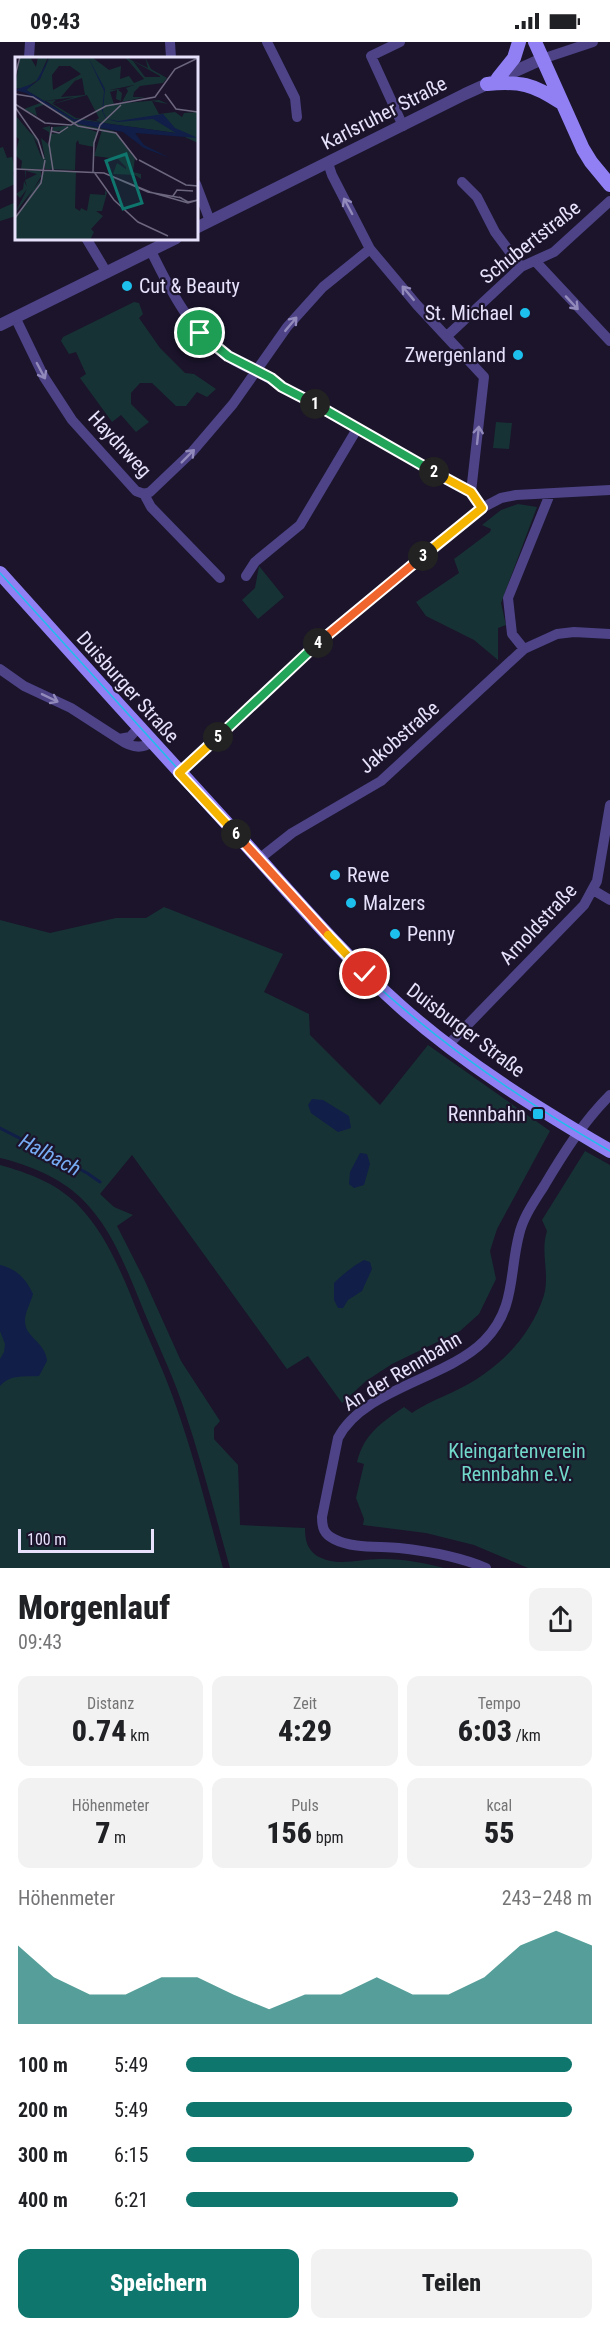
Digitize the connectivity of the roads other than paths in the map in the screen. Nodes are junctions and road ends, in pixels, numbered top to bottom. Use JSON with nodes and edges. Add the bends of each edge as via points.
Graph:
{"nodes":[{"id":1,"x":30,"y":42,"type":"edge"},
{"id":2,"x":170,"y":42,"type":"edge"},
{"id":3,"x":267,"y":42,"type":"edge"},
{"id":4,"x":400,"y":42,"type":"edge"},
{"id":5,"x":519,"y":42,"type":"edge"},
{"id":6,"x":535,"y":42,"type":"edge"},
{"id":7,"x":593,"y":42,"type":"edge"},
{"id":8,"x":29,"y":57,"type":"edge"},
{"id":9,"x":171,"y":57,"type":"edge"},
{"id":10,"x":542,"y":59,"type":"junction"},
{"id":11,"x":492,"y":81,"type":"junction"},
{"id":12,"x":561,"y":103,"type":"junction"},
{"id":13,"x":297,"y":117,"type":"dead end"},
{"id":14,"x":403,"y":126,"type":"junction"},
{"id":15,"x":328,"y":163,"type":"junction"},
{"id":16,"x":462,"y":182,"type":"dead end"},
{"id":17,"x":610,"y":185,"type":"edge"},
{"id":18,"x":198,"y":188,"type":"edge"},
{"id":19,"x":610,"y":201,"type":"edge"},
{"id":20,"x":210,"y":221,"type":"junction"},
{"id":21,"x":198,"y":227,"type":"edge"},
{"id":22,"x":87,"y":240,"type":"edge"},
{"id":23,"x":172,"y":240,"type":"edge"},
{"id":24,"x":370,"y":249,"type":"junction"},
{"id":25,"x":151,"y":251,"type":"junction"},
{"id":26,"x":536,"y":262,"type":"junction"},
{"id":27,"x":521,"y":267,"type":"junction"},
{"id":28,"x":107,"y":273,"type":"junction"},
{"id":29,"x":16,"y":319,"type":"junction"},
{"id":30,"x":0,"y":325,"type":"edge"},
{"id":31,"x":447,"y":336,"type":"junction"},
{"id":32,"x":610,"y":341,"type":"edge"},
{"id":33,"x":255,"y":370,"type":"junction"},
{"id":34,"x":357,"y":429,"type":"junction"},
{"id":35,"x":610,"y":490,"type":"edge"},
{"id":36,"x":471,"y":492,"type":"junction"},
{"id":37,"x":144,"y":494,"type":"junction"},
{"id":38,"x":550,"y":494,"type":"junction"},
{"id":39,"x":482,"y":508,"type":"junction"},
{"id":40,"x":0,"y":573,"type":"edge"},
{"id":41,"x":246,"y":576,"type":"dead end"},
{"id":42,"x":220,"y":578,"type":"dead end"},
{"id":43,"x":610,"y":634,"type":"edge"},
{"id":44,"x":524,"y":650,"type":"junction"},
{"id":45,"x":0,"y":669,"type":"edge"},
{"id":46,"x":139,"y":727,"type":"junction"},
{"id":47,"x":119,"y":739,"type":"junction"},
{"id":48,"x":152,"y":742,"type":"junction"},
{"id":49,"x":179,"y":773,"type":"junction"},
{"id":50,"x":610,"y":805,"type":"edge"},
{"id":51,"x":259,"y":859,"type":"junction"},
{"id":52,"x":593,"y":890,"type":"junction"},
{"id":53,"x":610,"y":900,"type":"edge"},
{"id":54,"x":448,"y":1045,"type":"junction"},
{"id":55,"x":610,"y":1095,"type":"edge"},
{"id":56,"x":578,"y":1132,"type":"junction"},
{"id":57,"x":610,"y":1151,"type":"edge"},
{"id":58,"x":486,"y":1568,"type":"edge"}],
"edges":[{"from":1,"to":8,"type":"street"},
{"from":2,"to":9,"type":"street"},
{"from":3,"to":13,"type":"street","via":[[295,98]]},
{"from":4,"to":14,"type":"street","via":[[371,56]]},
{"from":5,"to":11,"type":"main road","via":[[514,58]]},
{"from":6,"to":10,"type":"main road"},
{"from":7,"to":10,"type":"street","name":"Karlsruher Straße"},
{"from":10,"to":11,"type":"street","name":"Karlsruher Straße"},
{"from":10,"to":12,"type":"main road"},
{"from":11,"to":12,"type":"main road","via":[[532,85]]},
{"from":11,"to":14,"type":"street","name":"Karlsruher Straße"},
{"from":12,"to":17,"type":"main road","via":[[591,162]]},
{"from":14,"to":15,"type":"street","name":"Karlsruher Straße"},
{"from":15,"to":20,"type":"street","name":"Karlsruher Straße"},
{"from":24,"to":15,"type":"street","one_way":true},
{"from":16,"to":27,"type":"street","via":[[477,197],[495,232]]},
{"from":18,"to":20,"type":"street"},
{"from":19,"to":26,"type":"street","name":"Schubertstraße","via":[[554,252]]},
{"from":20,"to":21,"type":"street","name":"Karlsruher Straße"},
{"from":22,"to":28,"type":"street"},
{"from":23,"to":25,"type":"street"},
{"from":31,"to":24,"type":"street","one_way":true},
{"from":33,"to":24,"type":"street","one_way":true,"via":[[323,286]]},
{"from":25,"to":28,"type":"street"},
{"from":25,"to":33,"type":"street","via":[[171,291],[200,333],[228,356]]},
{"from":26,"to":27,"type":"street","name":"Schubertstraße"},
{"from":26,"to":32,"type":"street","one_way":true},
{"from":27,"to":31,"type":"street","name":"Schubertstraße"},
{"from":28,"to":29,"type":"street"},
{"from":29,"to":30,"type":"street"},
{"from":29,"to":37,"type":"street","name":"Haydnweg","one_way":true,"via":[[44,377],[72,420],[136,491]]},
{"from":36,"to":31,"type":"street","one_way":true,"via":[[484,377]]},
{"from":33,"to":34,"type":"street"},
{"from":37,"to":33,"type":"street","one_way":true,"via":[[192,452],[246,388]]},
{"from":34,"to":36,"type":"street"},
{"from":34,"to":41,"type":"street","via":[[300,525],[255,562]]},
{"from":35,"to":38,"type":"street"},
{"from":36,"to":39,"type":"street"},
{"from":37,"to":42,"type":"street","name":"Haydnweg","via":[[151,507]]},
{"from":38,"to":39,"type":"street","via":[[501,498]]},
{"from":38,"to":44,"type":"street","via":[[508,598],[512,634]]},
{"from":39,"to":49,"type":"street","via":[[329,633]]},
{"from":40,"to":46,"type":"main road","name":"Duisburger Straße"},
{"from":43,"to":44,"type":"street","name":"Jakobstraße","via":[[557,634]]},
{"from":44,"to":51,"type":"street","name":"Jakobstraße","via":[[381,781],[292,833]]},
{"from":45,"to":47,"type":"street","one_way":true},
{"from":46,"to":47,"type":"street","via":[[130,737]]},
{"from":46,"to":48,"type":"main road","name":"Duisburger Straße"},
{"from":47,"to":48,"type":"street","via":[[126,745],[141,747]]},
{"from":48,"to":49,"type":"main road","name":"Duisburger Straße"},
{"from":49,"to":51,"type":"main road","name":"Duisburger Straße"},
{"from":50,"to":52,"type":"street","name":"Arnoldstraße"},
{"from":51,"to":54,"type":"main road","name":"Duisburger Straße","via":[[365,974]]},
{"from":52,"to":53,"type":"street"},
{"from":52,"to":54,"type":"street","name":"Arnoldstraße","via":[[585,905]]},
{"from":54,"to":56,"type":"main road","name":"Duisburger Straße"},
{"from":55,"to":56,"type":"street","name":"An der Rennbahn"},
{"from":56,"to":57,"type":"main road","name":"Duisburger Straße"},
{"from":56,"to":58,"type":"street","name":"An der Rennbahn","via":[[525,1217],[512,1287],[502,1315],[485,1340],[460,1359],[357,1415],[338,1438],[322,1517],[326,1533],[349,1545],[401,1548]]}]}
